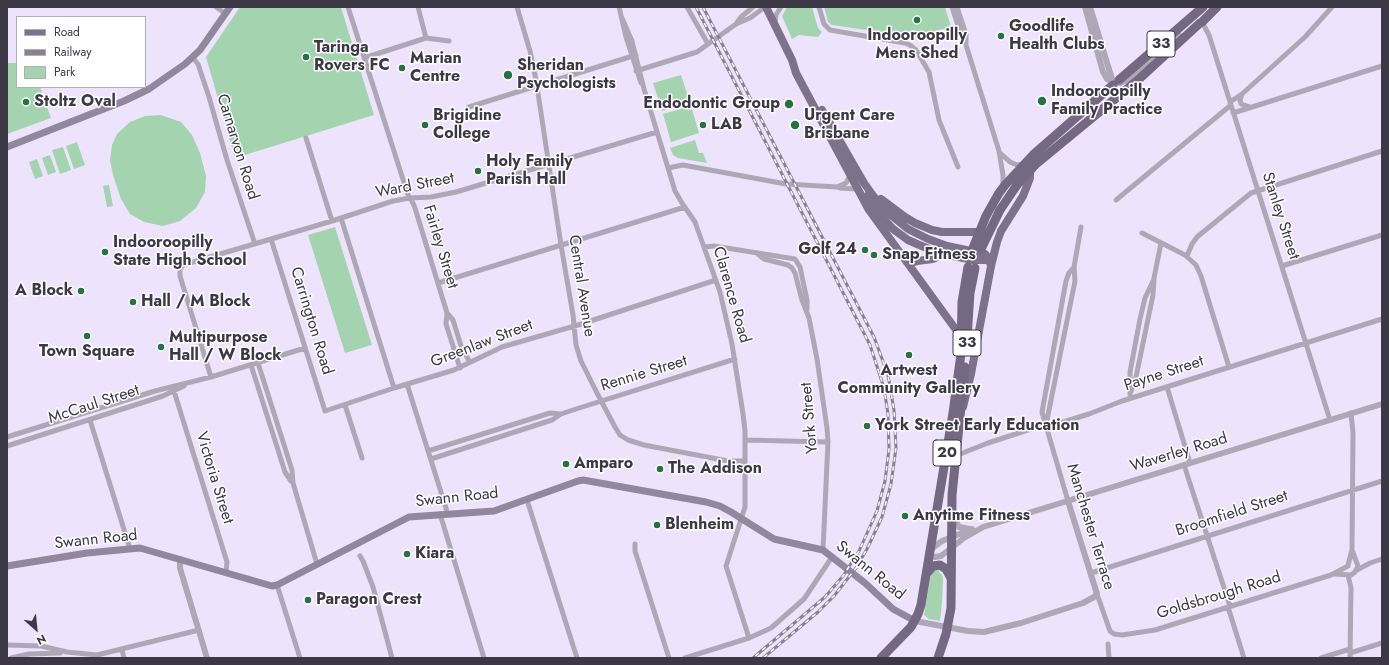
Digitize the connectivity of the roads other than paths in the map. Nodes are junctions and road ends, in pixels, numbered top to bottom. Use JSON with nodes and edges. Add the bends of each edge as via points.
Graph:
{"nodes":[{"id":1,"x":216,"y":7,"type":"edge"},
{"id":2,"x":230,"y":7,"type":"edge"},
{"id":3,"x":348,"y":7,"type":"edge"},
{"id":4,"x":418,"y":7,"type":"edge"},
{"id":5,"x":517,"y":7,"type":"edge"},
{"id":6,"x":619,"y":7,"type":"edge"},
{"id":7,"x":687,"y":7,"type":"edge"},
{"id":8,"x":754,"y":7,"type":"edge"},
{"id":9,"x":765,"y":7,"type":"edge"},
{"id":10,"x":781,"y":7,"type":"edge"},
{"id":11,"x":819,"y":7,"type":"edge"},
{"id":12,"x":952,"y":7,"type":"edge"},
{"id":13,"x":958,"y":7,"type":"edge"},
{"id":14,"x":1085,"y":7,"type":"edge"},
{"id":15,"x":1090,"y":7,"type":"edge"},
{"id":16,"x":1203,"y":7,"type":"edge"},
{"id":17,"x":1217,"y":7,"type":"edge"},
{"id":18,"x":1332,"y":7,"type":"edge"},
{"id":19,"x":226,"y":14,"type":"junction"},
{"id":20,"x":1201,"y":22,"type":"junction"},
{"id":21,"x":736,"y":24,"type":"junction"},
{"id":22,"x":776,"y":27,"type":"junction"},
{"id":23,"x":426,"y":38,"type":"junction"},
{"id":24,"x":450,"y":41,"type":"dead end"},
{"id":25,"x":708,"y":44,"type":"junction"},
{"id":26,"x":966,"y":45,"type":"junction"},
{"id":27,"x":634,"y":55,"type":"junction"},
{"id":28,"x":193,"y":58,"type":"junction"},
{"id":29,"x":364,"y":58,"type":"junction"},
{"id":30,"x":792,"y":60,"type":"junction"},
{"id":31,"x":1382,"y":66,"type":"edge"},
{"id":32,"x":638,"y":70,"type":"junction"},
{"id":33,"x":1113,"y":83,"type":"junction"},
{"id":34,"x":537,"y":85,"type":"junction"},
{"id":35,"x":1242,"y":94,"type":"junction"},
{"id":36,"x":1231,"y":103,"type":"junction"},
{"id":37,"x":469,"y":107,"type":"dead end"},
{"id":38,"x":1252,"y":107,"type":"junction"},
{"id":39,"x":1234,"y":113,"type":"junction"},
{"id":40,"x":657,"y":132,"type":"junction"},
{"id":41,"x":306,"y":138,"type":"dead end"},
{"id":42,"x":831,"y":138,"type":"junction"},
{"id":43,"x":7,"y":147,"type":"edge"},
{"id":44,"x":999,"y":151,"type":"junction"},
{"id":45,"x":1382,"y":151,"type":"edge"},
{"id":46,"x":549,"y":165,"type":"junction"},
{"id":47,"x":958,"y":167,"type":"dead end"},
{"id":48,"x":1027,"y":167,"type":"junction"},
{"id":49,"x":668,"y":168,"type":"junction"},
{"id":50,"x":850,"y":175,"type":"junction"},
{"id":51,"x":837,"y":186,"type":"junction"},
{"id":52,"x":1003,"y":188,"type":"junction"},
{"id":53,"x":1258,"y":190,"type":"junction"},
{"id":54,"x":858,"y":191,"type":"junction"},
{"id":55,"x":874,"y":197,"type":"junction"},
{"id":56,"x":410,"y":198,"type":"junction"},
{"id":57,"x":1116,"y":200,"type":"dead end"},
{"id":58,"x":685,"y":207,"type":"junction"},
{"id":59,"x":341,"y":218,"type":"junction"},
{"id":60,"x":332,"y":221,"type":"junction"},
{"id":61,"x":1081,"y":227,"type":"dead end"},
{"id":62,"x":979,"y":232,"type":"junction"},
{"id":63,"x":1142,"y":232,"type":"dead end"},
{"id":64,"x":1382,"y":235,"type":"edge"},
{"id":65,"x":271,"y":239,"type":"junction"},
{"id":66,"x":928,"y":239,"type":"junction"},
{"id":67,"x":1161,"y":243,"type":"junction"},
{"id":68,"x":255,"y":244,"type":"junction"},
{"id":69,"x":561,"y":245,"type":"junction"},
{"id":70,"x":704,"y":247,"type":"junction"},
{"id":71,"x":939,"y":253,"type":"junction"},
{"id":72,"x":757,"y":254,"type":"junction"},
{"id":73,"x":986,"y":256,"type":"junction"},
{"id":74,"x":1187,"y":256,"type":"junction"},
{"id":75,"x":909,"y":264,"type":"junction"},
{"id":76,"x":1282,"y":266,"type":"junction"},
{"id":77,"x":1074,"y":267,"type":"junction"},
{"id":78,"x":716,"y":280,"type":"junction"},
{"id":79,"x":438,"y":283,"type":"junction"},
{"id":80,"x":807,"y":310,"type":"junction"},
{"id":81,"x":448,"y":313,"type":"junction"},
{"id":82,"x":1382,"y":319,"type":"edge"},
{"id":83,"x":574,"y":326,"type":"junction"},
{"id":84,"x":962,"y":338,"type":"junction"},
{"id":85,"x":1306,"y":343,"type":"junction"},
{"id":86,"x":305,"y":348,"type":"junction"},
{"id":87,"x":961,"y":354,"type":"joint"},
{"id":88,"x":735,"y":359,"type":"junction"},
{"id":89,"x":470,"y":362,"type":"junction"},
{"id":90,"x":258,"y":363,"type":"junction"},
{"id":91,"x":251,"y":365,"type":"junction"},
{"id":92,"x":1229,"y":367,"type":"junction"},
{"id":93,"x":460,"y":368,"type":"junction"},
{"id":94,"x":211,"y":377,"type":"junction"},
{"id":95,"x":188,"y":383,"type":"junction"},
{"id":96,"x":407,"y":384,"type":"junction"},
{"id":97,"x":1167,"y":387,"type":"junction"},
{"id":98,"x":394,"y":388,"type":"junction"},
{"id":99,"x":174,"y":392,"type":"junction"},
{"id":100,"x":1130,"y":396,"type":"junction"},
{"id":101,"x":601,"y":401,"type":"junction"},
{"id":102,"x":1382,"y":404,"type":"edge"},
{"id":103,"x":345,"y":405,"type":"junction"},
{"id":104,"x":325,"y":411,"type":"joint"},
{"id":105,"x":1351,"y":413,"type":"junction"},
{"id":106,"x":561,"y":414,"type":"junction"},
{"id":107,"x":960,"y":418,"type":"junction"},
{"id":108,"x":90,"y":420,"type":"junction"},
{"id":109,"x":1330,"y":420,"type":"junction"},
{"id":110,"x":1046,"y":426,"type":"junction"},
{"id":111,"x":7,"y":437,"type":"edge"},
{"id":112,"x":745,"y":440,"type":"junction"},
{"id":113,"x":828,"y":442,"type":"junction"},
{"id":114,"x":7,"y":446,"type":"edge"},
{"id":115,"x":428,"y":451,"type":"junction"},
{"id":116,"x":955,"y":456,"type":"junction"},
{"id":117,"x":362,"y":458,"type":"dead end"},
{"id":118,"x":431,"y":459,"type":"junction"},
{"id":119,"x":744,"y":461,"type":"junction"},
{"id":120,"x":1187,"y":464,"type":"junction"},
{"id":121,"x":1382,"y":481,"type":"edge"},
{"id":122,"x":293,"y":483,"type":"junction"},
{"id":123,"x":1352,"y":490,"type":"junction"},
{"id":124,"x":526,"y":500,"type":"junction"},
{"id":125,"x":1068,"y":501,"type":"junction"},
{"id":126,"x":952,"y":512,"type":"junction"},
{"id":127,"x":443,"y":514,"type":"junction"},
{"id":128,"x":741,"y":519,"type":"junction"},
{"id":129,"x":983,"y":528,"type":"junction"},
{"id":130,"x":973,"y":529,"type":"junction"},
{"id":131,"x":1207,"y":535,"type":"junction"},
{"id":132,"x":952,"y":537,"type":"junction"},
{"id":133,"x":635,"y":544,"type":"dead end"},
{"id":134,"x":130,"y":548,"type":"junction"},
{"id":135,"x":952,"y":548,"type":"junction"},
{"id":136,"x":823,"y":550,"type":"junction"},
{"id":137,"x":1352,"y":550,"type":"junction"},
{"id":138,"x":931,"y":552,"type":"junction"},
{"id":139,"x":360,"y":556,"type":"dead end"},
{"id":140,"x":832,"y":556,"type":"junction"},
{"id":141,"x":180,"y":559,"type":"junction"},
{"id":142,"x":1382,"y":559,"type":"edge"},
{"id":143,"x":1357,"y":563,"type":"junction"},
{"id":144,"x":1370,"y":563,"type":"junction"},
{"id":145,"x":317,"y":564,"type":"junction"},
{"id":146,"x":1348,"y":565,"type":"junction"},
{"id":147,"x":7,"y":566,"type":"edge"},
{"id":148,"x":1355,"y":572,"type":"junction"},
{"id":149,"x":226,"y":573,"type":"junction"},
{"id":150,"x":927,"y":573,"type":"junction"},
{"id":151,"x":1091,"y":573,"type":"junction"},
{"id":152,"x":1331,"y":575,"type":"junction"},
{"id":153,"x":1348,"y":575,"type":"junction"},
{"id":154,"x":951,"y":578,"type":"junction"},
{"id":155,"x":277,"y":585,"type":"junction"},
{"id":156,"x":1351,"y":588,"type":"junction"},
{"id":157,"x":1097,"y":594,"type":"junction"},
{"id":158,"x":1229,"y":606,"type":"junction"},
{"id":159,"x":915,"y":621,"type":"junction"},
{"id":160,"x":199,"y":630,"type":"junction"},
{"id":161,"x":1114,"y":634,"type":"joint"},
{"id":162,"x":749,"y":638,"type":"junction"},
{"id":163,"x":1382,"y":643,"type":"edge"},
{"id":164,"x":7,"y":644,"type":"edge"},
{"id":165,"x":1108,"y":644,"type":"dead end"},
{"id":166,"x":122,"y":650,"type":"junction"},
{"id":167,"x":67,"y":652,"type":"junction"},
{"id":168,"x":1350,"y":653,"type":"edge"},
{"id":169,"x":40,"y":656,"type":"edge"},
{"id":170,"x":11,"y":658,"type":"edge"},
{"id":171,"x":124,"y":658,"type":"edge"},
{"id":172,"x":207,"y":658,"type":"edge"},
{"id":173,"x":300,"y":658,"type":"edge"},
{"id":174,"x":392,"y":658,"type":"edge"},
{"id":175,"x":484,"y":658,"type":"edge"},
{"id":176,"x":577,"y":658,"type":"edge"},
{"id":177,"x":669,"y":658,"type":"edge"},
{"id":178,"x":685,"y":658,"type":"edge"},
{"id":179,"x":881,"y":658,"type":"edge"},
{"id":180,"x":938,"y":658,"type":"edge"},
{"id":181,"x":1109,"y":658,"type":"edge"},
{"id":182,"x":1244,"y":658,"type":"edge"},
{"id":183,"x":1321,"y":658,"type":"edge"}],
"edges":[{"from":1,"to":19,"type":"street"},
{"from":2,"to":19,"type":"main road"},
{"from":3,"to":29,"type":"street","name":"Fairley Street"},
{"from":4,"to":23,"type":"street"},
{"from":5,"to":34,"type":"street","name":"Central Avenue"},
{"from":6,"to":27,"type":"street","name":"Clarence Road","via":[[626,37]]},
{"from":7,"to":25,"type":"street"},
{"from":8,"to":21,"type":"street"},
{"from":9,"to":21,"type":"street"},
{"from":9,"to":22,"type":"main road"},
{"from":10,"to":22,"type":"street","via":[[776,16]]},
{"from":11,"to":47,"type":"street","via":[[825,25],[831,31],[904,42],[916,50],[929,72],[939,120]]},
{"from":12,"to":26,"type":"street"},
{"from":13,"to":26,"type":"street","via":[[966,34]]},
{"from":14,"to":20,"type":"street","via":[[1098,58],[1106,77],[1117,83],[1127,80]]},
{"from":15,"to":33,"type":"street"},
{"from":16,"to":33,"type":"highway","number":"33"},
{"from":17,"to":20,"type":"highway","number":"33"},
{"from":18,"to":35,"type":"street","via":[[1305,37]]},
{"from":19,"to":28,"type":"main road"},
{"from":20,"to":36,"type":"street","name":"Stanley Street","via":[[1209,35]]},
{"from":20,"to":48,"type":"highway","number":"33","via":[[1138,80]]},
{"from":21,"to":25,"type":"street"},
{"from":22,"to":30,"type":"main road"},
{"from":23,"to":24,"type":"street"},
{"from":23,"to":29,"type":"street"},
{"from":25,"to":32,"type":"street","via":[[693,54]]},
{"from":26,"to":44,"type":"street"},
{"from":27,"to":32,"type":"street","name":"Clarence Road"},
{"from":27,"to":34,"type":"street"},
{"from":28,"to":43,"type":"main road","via":[[137,96]]},
{"from":28,"to":68,"type":"street","name":"Carnarvon Road","via":[[198,64]]},
{"from":29,"to":56,"type":"street","name":"Fairley Street"},
{"from":30,"to":42,"type":"main road","via":[[796,73]]},
{"from":30,"to":55,"type":"main road","via":[[801,71]]},
{"from":31,"to":38,"type":"street"},
{"from":32,"to":40,"type":"street","name":"Clarence Road"},
{"from":33,"to":48,"type":"highway","number":"33","via":[[1042,146]]},
{"from":34,"to":37,"type":"street"},
{"from":34,"to":46,"type":"street","name":"Central Avenue"},
{"from":35,"to":36,"type":"street"},
{"from":35,"to":38,"type":"street","via":[[1241,104]]},
{"from":36,"to":39,"type":"street","name":"Stanley Street"},
{"from":36,"to":57,"type":"street"},
{"from":38,"to":39,"type":"street"},
{"from":39,"to":53,"type":"street","name":"Stanley Street"},
{"from":40,"to":46,"type":"street","name":"Ward Street"},
{"from":40,"to":49,"type":"street","name":"Clarence Road"},
{"from":41,"to":60,"type":"street"},
{"from":42,"to":50,"type":"main road"},
{"from":42,"to":71,"type":"main road","via":[[869,200],[893,229],[908,240]]},
{"from":44,"to":48,"type":"street","via":[[1010,162]]},
{"from":44,"to":52,"type":"street"},
{"from":45,"to":53,"type":"street"},
{"from":46,"to":56,"type":"street","name":"Ward Street","via":[[449,194],[431,198]]},
{"from":46,"to":69,"type":"street","name":"Central Avenue"},
{"from":48,"to":52,"type":"highway","number":"33"},
{"from":48,"to":73,"type":"highway","number":"33","via":[[1000,210]]},
{"from":48,"to":73,"type":"main road","via":[[1028,186]]},
{"from":49,"to":51,"type":"street","via":[[683,165],[786,184]]},
{"from":49,"to":58,"type":"street","name":"Clarence Road","via":[[676,193]]},
{"from":50,"to":51,"type":"street","via":[[846,183]]},
{"from":50,"to":54,"type":"main road"},
{"from":51,"to":54,"type":"street"},
{"from":52,"to":62,"type":"highway","number":"33"},
{"from":53,"to":74,"type":"street","via":[[1245,196],[1197,237]]},
{"from":53,"to":76,"type":"street","name":"Stanley Street"},
{"from":54,"to":75,"type":"main road"},
{"from":55,"to":62,"type":"main road","via":[[882,199],[915,223],[932,230]]},
{"from":55,"to":66,"type":"main road","via":[[897,221]]},
{"from":56,"to":59,"type":"street","name":"Ward Street","via":[[392,201]]},
{"from":56,"to":79,"type":"street","name":"Fairley Street"},
{"from":58,"to":69,"type":"street"},
{"from":58,"to":70,"type":"street","name":"Clarence Road","via":[[695,222]]},
{"from":59,"to":60,"type":"street","name":"Ward Street"},
{"from":59,"to":98,"type":"street"},
{"from":60,"to":65,"type":"street","name":"Ward Street"},
{"from":61,"to":77,"type":"street","name":"Manchester Terrace"},
{"from":62,"to":73,"type":"highway","number":"33"},
{"from":63,"to":67,"type":"street"},
{"from":64,"to":76,"type":"street"},
{"from":65,"to":68,"type":"street","name":"Ward Street"},
{"from":65,"to":86,"type":"street","name":"Carrington Road"},
{"from":66,"to":71,"type":"main road"},
{"from":66,"to":73,"type":"main road"},
{"from":67,"to":74,"type":"street"},
{"from":67,"to":100,"type":"street","via":[[1153,295]]},
{"from":68,"to":94,"type":"street","name":"Ward Street","via":[[188,263],[180,269]]},
{"from":69,"to":79,"type":"street"},
{"from":69,"to":83,"type":"street","name":"Central Avenue"},
{"from":70,"to":72,"type":"street","name":"York Street","via":[[714,246]]},
{"from":70,"to":78,"type":"street","name":"Clarence Road"},
{"from":71,"to":73,"type":"main road","via":[[973,260]]},
{"from":71,"to":75,"type":"main road","via":[[933,259]]},
{"from":72,"to":80,"type":"street","name":"York Street","via":[[764,259],[792,268]]},
{"from":72,"to":80,"type":"street","name":"York Street","via":[[795,259],[800,267]]},
{"from":73,"to":107,"type":"main road","number":"20","via":[[967,397]]},
{"from":74,"to":92,"type":"street","via":[[1200,272]]},
{"from":75,"to":84,"type":"main road"},
{"from":76,"to":85,"type":"street","name":"Stanley Street"},
{"from":77,"to":110,"type":"street","name":"Manchester Terrace","via":[[1075,281]]},
{"from":77,"to":110,"type":"street","name":"Manchester Terrace","via":[[1068,273],[1066,281],[1042,410]]},
{"from":78,"to":83,"type":"street","name":"Greenlaw Street"},
{"from":78,"to":88,"type":"street","name":"Clarence Road"},
{"from":79,"to":81,"type":"street","name":"Fairley Street"},
{"from":80,"to":113,"type":"street","name":"York Street","via":[[817,359]]},
{"from":81,"to":89,"type":"street","name":"Fairley Street"},
{"from":81,"to":93,"type":"street","name":"Fairley Street","via":[[446,324]]},
{"from":82,"to":85,"type":"street","name":"Payne Street"},
{"from":83,"to":89,"type":"street","name":"Greenlaw Street","via":[[502,347]]},
{"from":83,"to":101,"type":"street","name":"Central Avenue","via":[[579,356]]},
{"from":84,"to":87,"type":"highway","number":"33"},
{"from":84,"to":107,"type":"highway","number":"33","via":[[962,307],[972,268]]},
{"from":85,"to":92,"type":"street","name":"Payne Street"},
{"from":85,"to":109,"type":"street","name":"Stanley Street"},
{"from":86,"to":90,"type":"street","name":"McCaul Street"},
{"from":86,"to":104,"type":"street","name":"Carrington Road"},
{"from":87,"to":138,"type":"highway","number":"20"},
{"from":88,"to":101,"type":"street","name":"Rennie Street"},
{"from":88,"to":112,"type":"street","name":"Clarence Road"},
{"from":89,"to":93,"type":"street","name":"Greenlaw Street"},
{"from":90,"to":91,"type":"street","name":"McCaul Street"},
{"from":90,"to":122,"type":"street","via":[[292,470]]},
{"from":91,"to":94,"type":"street","name":"McCaul Street"},
{"from":91,"to":122,"type":"street","via":[[285,472]]},
{"from":92,"to":97,"type":"street","name":"Payne Street"},
{"from":93,"to":96,"type":"street","name":"Greenlaw Street"},
{"from":94,"to":95,"type":"street","name":"McCaul Street"},
{"from":95,"to":99,"type":"street","name":"McCaul Street"},
{"from":95,"to":111,"type":"street","name":"McCaul Street"},
{"from":96,"to":98,"type":"street","name":"Greenlaw Street"},
{"from":96,"to":115,"type":"street"},
{"from":97,"to":100,"type":"street","name":"Payne Street"},
{"from":97,"to":120,"type":"street"},
{"from":98,"to":103,"type":"street","name":"Greenlaw Street"},
{"from":99,"to":108,"type":"street","name":"McCaul Street"},
{"from":99,"to":149,"type":"street","name":"Victoria Street","via":[[227,562]]},
{"from":100,"to":110,"type":"street","name":"Payne Street","via":[[1088,414]]},
{"from":101,"to":106,"type":"street","name":"Rennie Street"},
{"from":101,"to":119,"type":"street","name":"Central Avenue","via":[[619,433],[634,443],[728,461]]},
{"from":102,"to":105,"type":"street","name":"Waverley Road"},
{"from":103,"to":104,"type":"street","name":"Greenlaw Street"},
{"from":103,"to":117,"type":"street"},
{"from":105,"to":109,"type":"street","name":"Waverley Road"},
{"from":105,"to":123,"type":"street"},
{"from":106,"to":115,"type":"street","name":"Rennie Street","via":[[550,413]]},
{"from":106,"to":118,"type":"street","name":"Rennie Street","via":[[552,420]]},
{"from":107,"to":116,"type":"highway","number":"20"},
{"from":108,"to":114,"type":"street","name":"McCaul Street"},
{"from":108,"to":134,"type":"street"},
{"from":109,"to":120,"type":"street","name":"Waverley Road"},
{"from":110,"to":116,"type":"street","name":"Payne Street","via":[[1012,435]]},
{"from":110,"to":125,"type":"street","name":"Manchester Terrace"},
{"from":112,"to":113,"type":"street"},
{"from":112,"to":119,"type":"street","name":"Clarence Road"},
{"from":113,"to":136,"type":"street","name":"York Street"},
{"from":115,"to":118,"type":"street"},
{"from":116,"to":126,"type":"highway","number":"20"},
{"from":118,"to":127,"type":"street"},
{"from":119,"to":128,"type":"street","name":"Clarence Road","via":[[745,508]]},
{"from":120,"to":125,"type":"street","name":"Waverley Road"},
{"from":120,"to":131,"type":"street"},
{"from":121,"to":123,"type":"street","name":"Broomfield Street"},
{"from":122,"to":145,"type":"street"},
{"from":123,"to":131,"type":"street","name":"Broomfield Street"},
{"from":123,"to":137,"type":"street"},
{"from":124,"to":127,"type":"main road","name":"Swann Road","via":[[494,511]]},
{"from":124,"to":128,"type":"main road","name":"Swann Road","via":[[583,480],[706,502],[724,508]]},
{"from":124,"to":176,"type":"street"},
{"from":125,"to":129,"type":"street","name":"Waverley Road"},
{"from":125,"to":151,"type":"street","name":"Manchester Terrace"},
{"from":126,"to":130,"type":"street","via":[[959,527]]},
{"from":126,"to":132,"type":"highway","number":"20"},
{"from":127,"to":145,"type":"main road","name":"Swann Road","via":[[414,516],[402,520]]},
{"from":127,"to":175,"type":"street"},
{"from":128,"to":136,"type":"main road","name":"Swann Road","via":[[774,539]]},
{"from":128,"to":162,"type":"street","name":"Clarence Road","via":[[726,566]]},
{"from":129,"to":130,"type":"street","name":"Waverley Road"},
{"from":129,"to":135,"type":"street","name":"Waverley Road","via":[[968,535]]},
{"from":130,"to":132,"type":"street","name":"Waverley Road"},
{"from":131,"to":151,"type":"street","name":"Broomfield Street"},
{"from":131,"to":158,"type":"street"},
{"from":132,"to":135,"type":"highway","number":"20"},
{"from":132,"to":138,"type":"street","name":"Waverley Road","via":[[939,543]]},
{"from":133,"to":177,"type":"street","via":[[635,551]]},
{"from":134,"to":141,"type":"main road","name":"Swann Road"},
{"from":134,"to":147,"type":"main road","name":"Swann Road"},
{"from":135,"to":138,"type":"street","name":"Waverley Road","via":[[939,557],[934,557]]},
{"from":135,"to":154,"type":"highway","number":"20"},
{"from":136,"to":140,"type":"main road","name":"Swann Road"},
{"from":137,"to":143,"type":"street"},
{"from":137,"to":146,"type":"street"},
{"from":138,"to":150,"type":"highway","number":"20"},
{"from":139,"to":174,"type":"street","via":[[373,587]]},
{"from":140,"to":159,"type":"main road","name":"Swann Road","via":[[893,609]]},
{"from":140,"to":162,"type":"street","via":[[804,599],[772,628]]},
{"from":141,"to":149,"type":"main road","name":"Swann Road"},
{"from":141,"to":160,"type":"street","via":[[180,568]]},
{"from":142,"to":144,"type":"street"},
{"from":143,"to":144,"type":"street"},
{"from":143,"to":146,"type":"street","via":[[1352,562]]},
{"from":143,"to":148,"type":"street"},
{"from":144,"to":148,"type":"street"},
{"from":145,"to":155,"type":"main road","name":"Swann Road"},
{"from":146,"to":152,"type":"street","name":"Goldsbrough Road"},
{"from":146,"to":153,"type":"street"},
{"from":148,"to":153,"type":"street"},
{"from":148,"to":156,"type":"street"},
{"from":149,"to":155,"type":"main road","name":"Swann Road","via":[[266,585]]},
{"from":150,"to":154,"type":"highway","via":[[933,566],[940,565]]},
{"from":150,"to":159,"type":"highway","number":"20"},
{"from":151,"to":157,"type":"street","name":"Manchester Terrace"},
{"from":152,"to":153,"type":"street","name":"Goldsbrough Road"},
{"from":152,"to":158,"type":"street","name":"Goldsbrough Road"},
{"from":153,"to":156,"type":"street"},
{"from":154,"to":180,"type":"highway","number":"20","via":[[949,621]]},
{"from":155,"to":173,"type":"street"},
{"from":156,"to":168,"type":"street"},
{"from":157,"to":159,"type":"street","via":[[1083,603],[990,631],[977,632]]},
{"from":157,"to":161,"type":"street","name":"Manchester Terrace","via":[[1109,630]]},
{"from":158,"to":161,"type":"street","name":"Goldsbrough Road","via":[[1152,630]]},
{"from":158,"to":182,"type":"street"},
{"from":159,"to":179,"type":"highway","number":"20"},
{"from":160,"to":166,"type":"street"},
{"from":160,"to":172,"type":"street"},
{"from":162,"to":178,"type":"street"},
{"from":163,"to":168,"type":"street"},
{"from":164,"to":167,"type":"street","via":[[41,646]]},
{"from":165,"to":181,"type":"street"},
{"from":166,"to":167,"type":"street","via":[[97,655]]},
{"from":166,"to":171,"type":"street"},
{"from":167,"to":169,"type":"street"},
{"from":168,"to":183,"type":"street"},
{"from":169,"to":170,"type":"street"}]}
